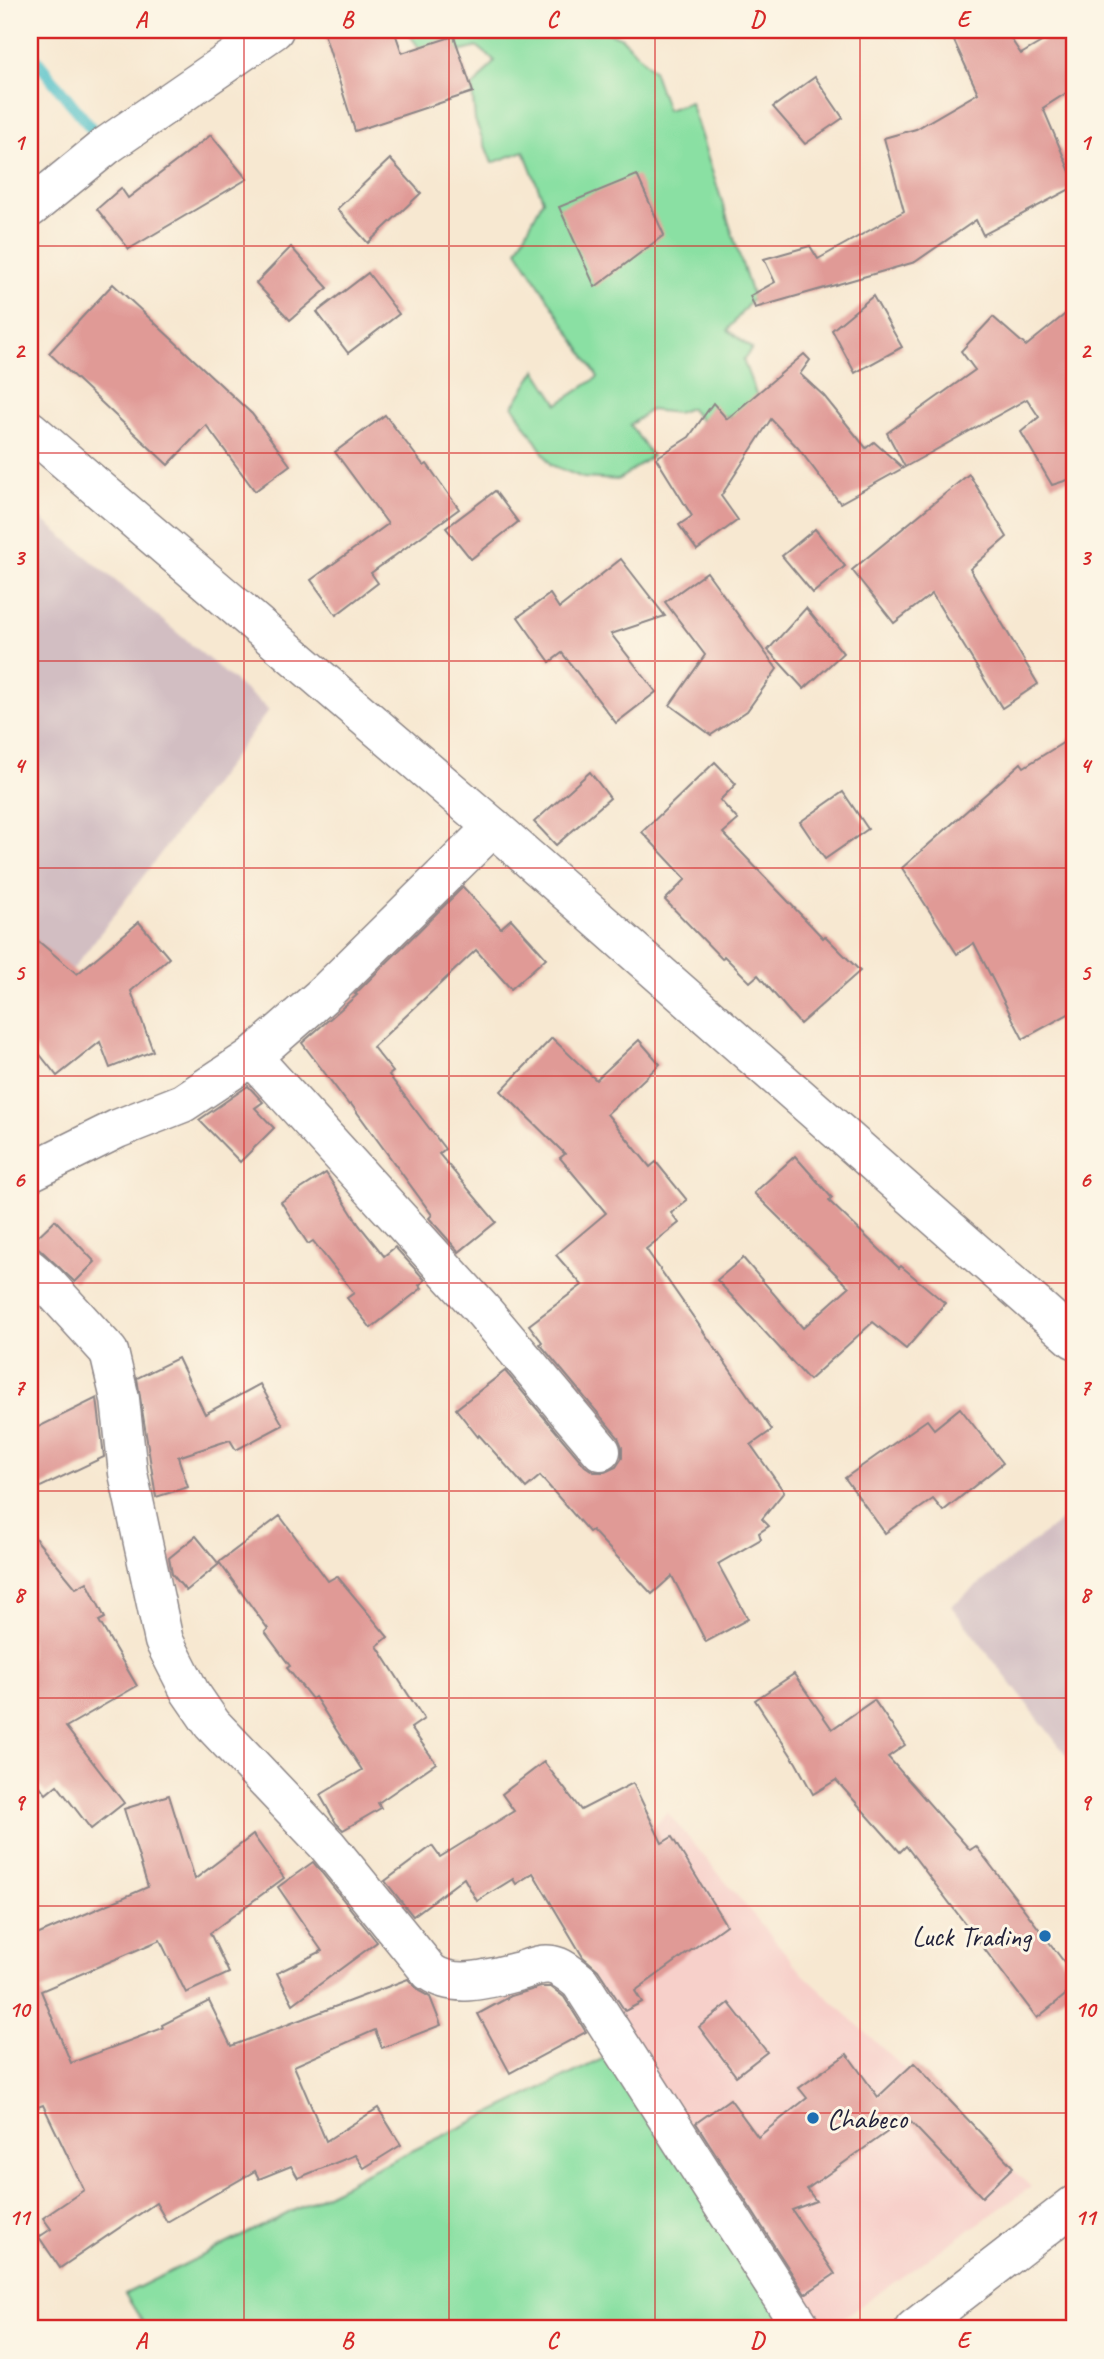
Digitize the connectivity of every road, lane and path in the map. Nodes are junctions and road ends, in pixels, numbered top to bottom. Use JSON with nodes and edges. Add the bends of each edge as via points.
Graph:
{"nodes":[{"id":1,"x":274,"y":30,"type":"edge"},
{"id":2,"x":30,"y":208,"type":"edge"},
{"id":3,"x":30,"y":430,"type":"edge"},
{"id":4,"x":493,"y":827,"type":"junction"},
{"id":5,"x":253,"y":1057,"type":"junction"},
{"id":6,"x":30,"y":1172,"type":"edge"},
{"id":7,"x":30,"y":1269,"type":"edge"},
{"id":8,"x":1074,"y":1339,"type":"edge"},
{"id":9,"x":601,"y":1451,"type":"dead end"},
{"id":10,"x":1074,"y":2205,"type":"edge"},
{"id":11,"x":802,"y":2329,"type":"edge"},
{"id":12,"x":914,"y":2329,"type":"edge"}],
"edges":[{"from":1,"to":2,"type":"street","via":[[106,146]]},
{"from":3,"to":4,"type":"street"},
{"from":4,"to":5,"type":"street","via":[[323,995]]},
{"from":4,"to":8,"type":"street"},
{"from":5,"to":6,"type":"street","via":[[183,1103]]},
{"from":5,"to":9,"type":"street","via":[[485,1313]]},
{"from":7,"to":11,"type":"street","via":[[109,1352],[120,1399],[128,1473],[164,1641],[212,1724],[327,1845],[420,1961],[439,1978],[469,1981],[552,1965],[580,1982]]},
{"from":10,"to":12,"type":"street"}]}
